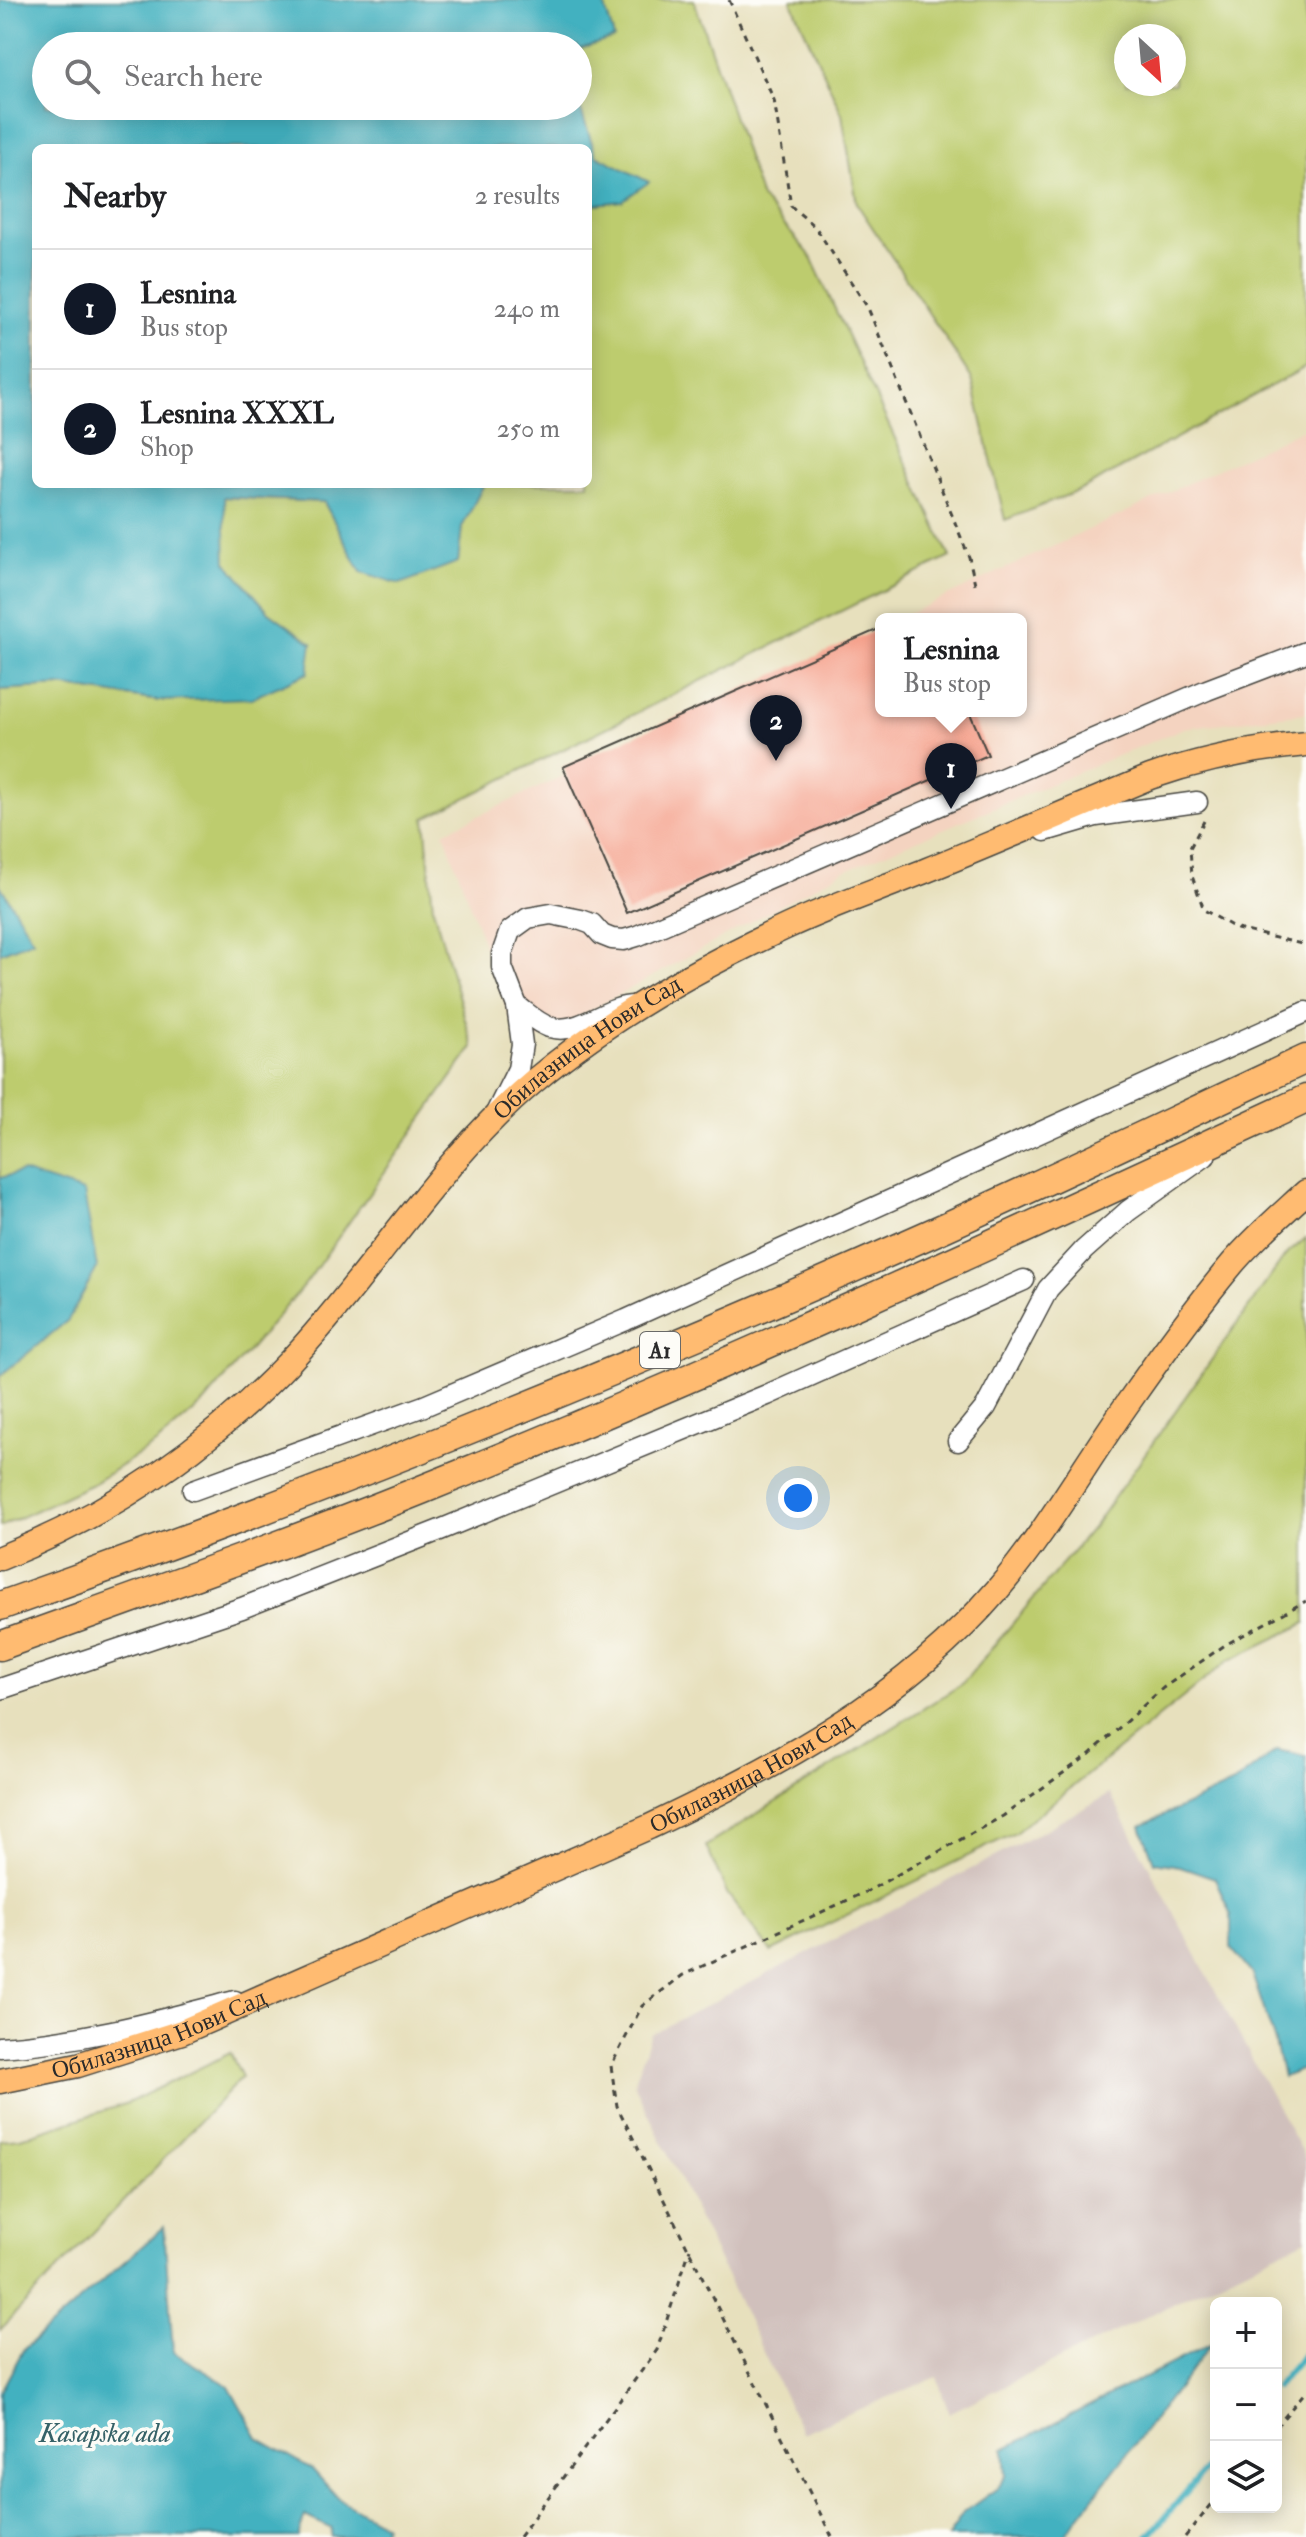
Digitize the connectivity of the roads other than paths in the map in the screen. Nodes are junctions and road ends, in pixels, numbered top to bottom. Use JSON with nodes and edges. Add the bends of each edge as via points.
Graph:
{"nodes":[{"id":1,"x":1306,"y":652,"type":"edge"},
{"id":2,"x":1306,"y":744,"type":"edge"},
{"id":3,"x":1197,"y":802,"type":"road end"},
{"id":4,"x":937,"y":866,"type":"junction"},
{"id":5,"x":517,"y":1006,"type":"junction"},
{"id":6,"x":640,"y":1006,"type":"junction"},
{"id":7,"x":1306,"y":1012,"type":"edge"},
{"id":8,"x":1306,"y":1059,"type":"edge"},
{"id":9,"x":1306,"y":1099,"type":"edge"},
{"id":10,"x":494,"y":1118,"type":"junction"},
{"id":11,"x":1243,"y":1129,"type":"junction"},
{"id":12,"x":1306,"y":1192,"type":"edge"},
{"id":13,"x":1024,"y":1280,"type":"dead end"},
{"id":14,"x":958,"y":1441,"type":"dead end"},
{"id":15,"x":193,"y":1490,"type":"dead end"},
{"id":16,"x":0,"y":1558,"type":"edge"},
{"id":17,"x":0,"y":1606,"type":"edge"},
{"id":18,"x":0,"y":1646,"type":"edge"},
{"id":19,"x":0,"y":1689,"type":"edge"},
{"id":20,"x":283,"y":1988,"type":"junction"},
{"id":21,"x":0,"y":2047,"type":"edge"},
{"id":22,"x":0,"y":2081,"type":"edge"}],
"edges":[{"from":1,"to":5,"type":"lane","via":[[637,936],[612,939],[570,916],[528,918],[510,931],[502,954]]},
{"from":2,"to":4,"type":"main road","name":"Обилазница Нови Сад","via":[[1252,749],[1176,768]]},
{"from":3,"to":4,"type":"lane","via":[[1096,816]]},
{"from":4,"to":6,"type":"main road","name":"Обилазница Нови Сад","via":[[789,926]]},
{"from":5,"to":6,"type":"lane","via":[[561,1029],[625,1006]]},
{"from":5,"to":10,"type":"lane","via":[[521,1057]]},
{"from":6,"to":10,"type":"main road","name":"Обилазница Нови Сад","via":[[570,1052]]},
{"from":7,"to":15,"type":"lane","via":[[612,1327],[424,1406]]},
{"from":8,"to":17,"type":"highway","number":"A1","via":[[931,1233],[538,1402],[201,1535]]},
{"from":9,"to":11,"type":"highway","number":"A1"},
{"from":10,"to":16,"type":"main road","name":"Обилазница Нови Сад","via":[[293,1358],[202,1444],[78,1523]]},
{"from":11,"to":14,"type":"lane","via":[[1128,1211],[1048,1289],[986,1407]]},
{"from":11,"to":18,"type":"highway","number":"A1","via":[[944,1268],[541,1441],[221,1567]]},
{"from":12,"to":20,"type":"main road","name":"Обилазница Нови Сад","via":[[1233,1263],[996,1591],[902,1682],[827,1734],[722,1792]]},
{"from":13,"to":19,"type":"lane","via":[[767,1395],[426,1536],[242,1608]]},
{"from":20,"to":21,"type":"lane","via":[[101,2035]]},
{"from":20,"to":22,"type":"main road","name":"Обилазница Нови Сад","via":[[120,2053]]}]}
